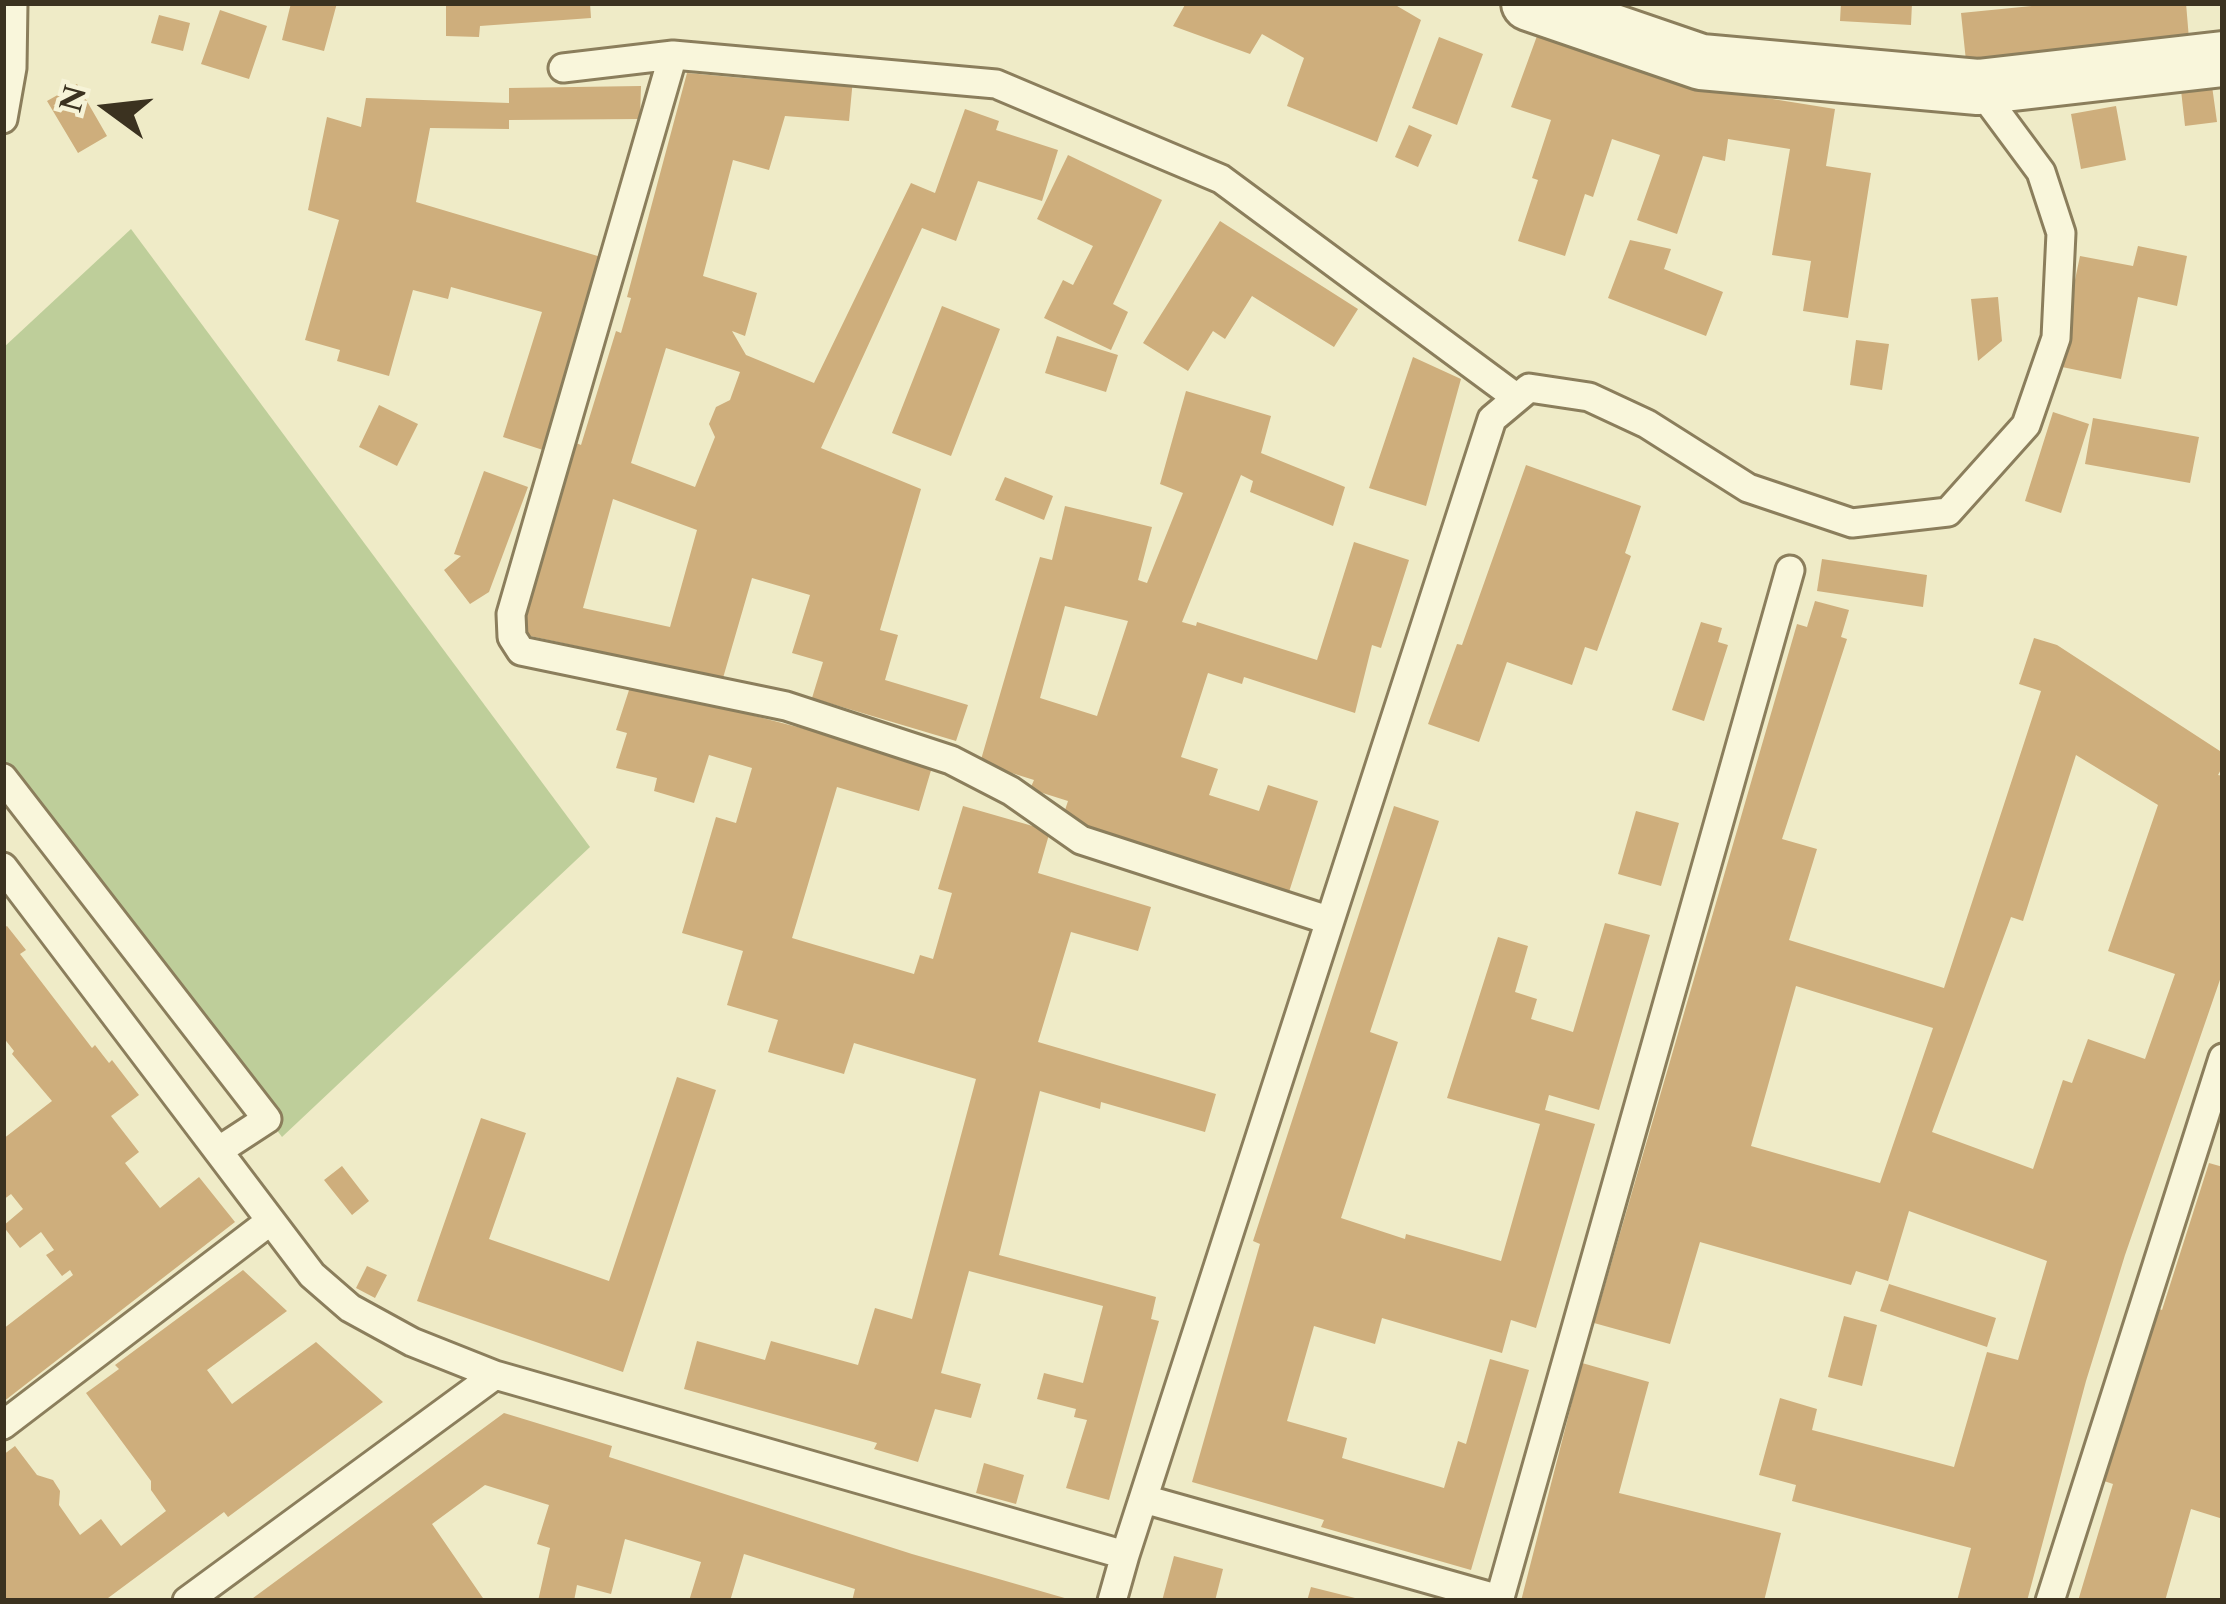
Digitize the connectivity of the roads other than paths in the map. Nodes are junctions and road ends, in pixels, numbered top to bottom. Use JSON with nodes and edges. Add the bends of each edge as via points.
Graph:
{"nodes":[{"id":1,"x":13,"y":3,"type":"edge"},
{"id":2,"x":1529,"y":3,"type":"edge"},
{"id":3,"x":673,"y":56,"type":"junction"},
{"id":4,"x":2223,"y":59,"type":"edge"},
{"id":5,"x":563,"y":68,"type":"dead end"},
{"id":6,"x":1978,"y":87,"type":"junction"},
{"id":7,"x":3,"y":119,"type":"edge"},
{"id":8,"x":1517,"y":398,"type":"junction"},
{"id":9,"x":1790,"y":570,"type":"dead end"},
{"id":10,"x":3,"y":778,"type":"edge"},
{"id":11,"x":3,"y":867,"type":"edge"},
{"id":12,"x":1328,"y":920,"type":"junction"},
{"id":13,"x":2223,"y":1058,"type":"edge"},
{"id":14,"x":218,"y":1151,"type":"junction"},
{"id":15,"x":269,"y":1222,"type":"junction"},
{"id":16,"x":495,"y":1375,"type":"junction"},
{"id":17,"x":3,"y":1425,"type":"edge"},
{"id":18,"x":1144,"y":1499,"type":"junction"},
{"id":19,"x":1125,"y":1555,"type":"junction"},
{"id":20,"x":1499,"y":1600,"type":"edge"},
{"id":21,"x":187,"y":1601,"type":"edge"},
{"id":22,"x":1112,"y":1601,"type":"edge"},
{"id":23,"x":2050,"y":1601,"type":"edge"}],
"edges":[{"from":1,"to":7,"type":"lane"},
{"from":2,"to":6,"type":"street","via":[[1701,62]]},
{"from":3,"to":5,"type":"lane"},
{"from":3,"to":8,"type":"lane","via":[[996,84],[1221,179]]},
{"from":3,"to":12,"type":"lane","via":[[511,614],[521,651],[786,706],[951,760],[1082,840]]},
{"from":4,"to":6,"type":"street"},
{"from":6,"to":8,"type":"lane","via":[[2041,172],[2061,233],[2056,338],[2026,425],[1948,512],[1852,523],[1748,488],[1589,398],[1529,388]]},
{"from":8,"to":12,"type":"lane","via":[[1492,419]]},
{"from":9,"to":20,"type":"lane"},
{"from":10,"to":14,"type":"lane","via":[[267,1119]]},
{"from":11,"to":14,"type":"lane"},
{"from":12,"to":18,"type":"lane"},
{"from":13,"to":23,"type":"lane"},
{"from":14,"to":15,"type":"lane"},
{"from":15,"to":16,"type":"lane","via":[[350,1308]]},
{"from":15,"to":17,"type":"lane"},
{"from":16,"to":19,"type":"lane"},
{"from":16,"to":21,"type":"lane"},
{"from":18,"to":19,"type":"lane"},
{"from":18,"to":20,"type":"lane"},
{"from":19,"to":22,"type":"lane"}]}
